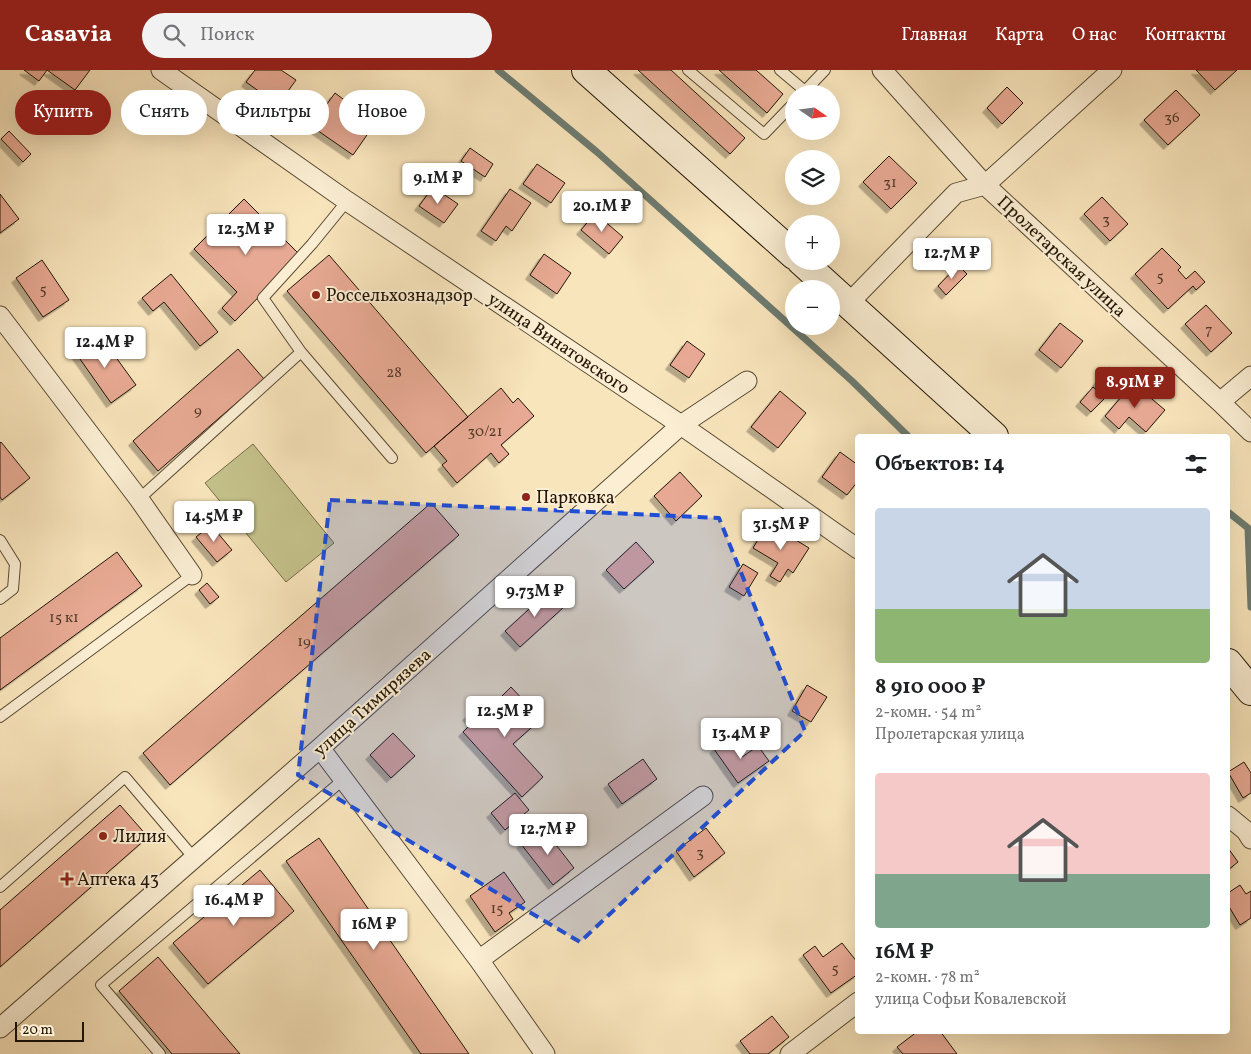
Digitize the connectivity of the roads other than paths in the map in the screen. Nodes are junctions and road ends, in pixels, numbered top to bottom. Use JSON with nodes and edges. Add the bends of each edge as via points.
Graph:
{"nodes":[{"id":1,"x":161,"y":70,"type":"edge"},
{"id":2,"x":586,"y":70,"type":"edge"},
{"id":3,"x":688,"y":70,"type":"edge"},
{"id":4,"x":780,"y":70,"type":"edge"},
{"id":5,"x":825,"y":70,"type":"edge"},
{"id":6,"x":882,"y":70,"type":"edge"},
{"id":7,"x":1112,"y":70,"type":"edge"},
{"id":8,"x":796,"y":85,"type":"edge"},
{"id":9,"x":811,"y":85,"type":"edge"},
{"id":10,"x":785,"y":112,"type":"edge"},
{"id":11,"x":985,"y":185,"type":"junction"},
{"id":12,"x":347,"y":201,"type":"junction"},
{"id":13,"x":785,"y":247,"type":"edge"},
{"id":14,"x":811,"y":270,"type":"edge"},
{"id":15,"x":849,"y":304,"type":"junction"},
{"id":16,"x":0,"y":316,"type":"edge"},
{"id":17,"x":301,"y":352,"type":"junction"},
{"id":18,"x":1251,"y":376,"type":"edge"},
{"id":19,"x":748,"y":381,"type":"dead end"},
{"id":20,"x":1220,"y":402,"type":"junction"},
{"id":21,"x":681,"y":425,"type":"junction"},
{"id":22,"x":1251,"y":432,"type":"edge"},
{"id":23,"x":992,"y":434,"type":"edge"},
{"id":24,"x":392,"y":458,"type":"dead end"},
{"id":25,"x":139,"y":499,"type":"junction"},
{"id":26,"x":0,"y":540,"type":"edge"},
{"id":27,"x":855,"y":547,"type":"edge"},
{"id":28,"x":192,"y":575,"type":"joint"},
{"id":29,"x":0,"y":599,"type":"edge"},
{"id":30,"x":1230,"y":665,"type":"edge"},
{"id":31,"x":1251,"y":691,"type":"edge"},
{"id":32,"x":0,"y":717,"type":"edge"},
{"id":33,"x":320,"y":748,"type":"junction"},
{"id":34,"x":344,"y":779,"type":"junction"},
{"id":35,"x":703,"y":796,"type":"dead end"},
{"id":36,"x":1230,"y":818,"type":"edge"},
{"id":37,"x":1251,"y":840,"type":"edge"},
{"id":38,"x":194,"y":858,"type":"junction"},
{"id":39,"x":0,"y":887,"type":"edge"},
{"id":40,"x":479,"y":960,"type":"junction"},
{"id":41,"x":855,"y":1004,"type":"edge"},
{"id":42,"x":0,"y":1028,"type":"edge"},
{"id":43,"x":160,"y":1054,"type":"edge"},
{"id":44,"x":544,"y":1054,"type":"edge"},
{"id":45,"x":790,"y":1054,"type":"edge"}],
"edges":[{"from":1,"to":12,"type":"street","name":"улица Винатовского"},
{"from":2,"to":13,"type":"main road"},
{"from":3,"to":10,"type":"lane","via":[[764,134]]},
{"from":4,"to":8,"type":"lane"},
{"from":5,"to":9,"type":"lane"},
{"from":6,"to":11,"type":"street","name":"Пролетарская улица"},
{"from":7,"to":11,"type":"street"},
{"from":11,"to":15,"type":"street","via":[[956,193]]},
{"from":11,"to":20,"type":"street","name":"Пролетарская улица"},
{"from":12,"to":17,"type":"lane","via":[[263,298]]},
{"from":12,"to":21,"type":"street","name":"улица Винатовского"},
{"from":14,"to":15,"type":"main road"},
{"from":15,"to":23,"type":"main road"},
{"from":16,"to":25,"type":"street"},
{"from":17,"to":24,"type":"lane"},
{"from":17,"to":25,"type":"lane"},
{"from":18,"to":20,"type":"street"},
{"from":19,"to":21,"type":"street","name":"улица Тимирязева"},
{"from":20,"to":22,"type":"street","name":"Пролетарская улица"},
{"from":21,"to":27,"type":"street","name":"улица Винатовского"},
{"from":21,"to":33,"type":"street","name":"улица Тимирязева"},
{"from":25,"to":28,"type":"street"},
{"from":26,"to":29,"type":"lane","via":[[15,564],[13,589]]},
{"from":28,"to":32,"type":"lane"},
{"from":30,"to":31,"type":"main road"},
{"from":33,"to":34,"type":"street"},
{"from":33,"to":38,"type":"street","name":"улица Тимирязева"},
{"from":34,"to":40,"type":"street"},
{"from":34,"to":43,"type":"lane","via":[[101,984]]},
{"from":35,"to":40,"type":"street"},
{"from":36,"to":37,"type":"street","via":[[1246,831]]},
{"from":38,"to":39,"type":"lane","via":[[125,777]]},
{"from":38,"to":42,"type":"street","name":"улица Тимирязева"},
{"from":40,"to":44,"type":"street"},
{"from":41,"to":45,"type":"street"}]}
